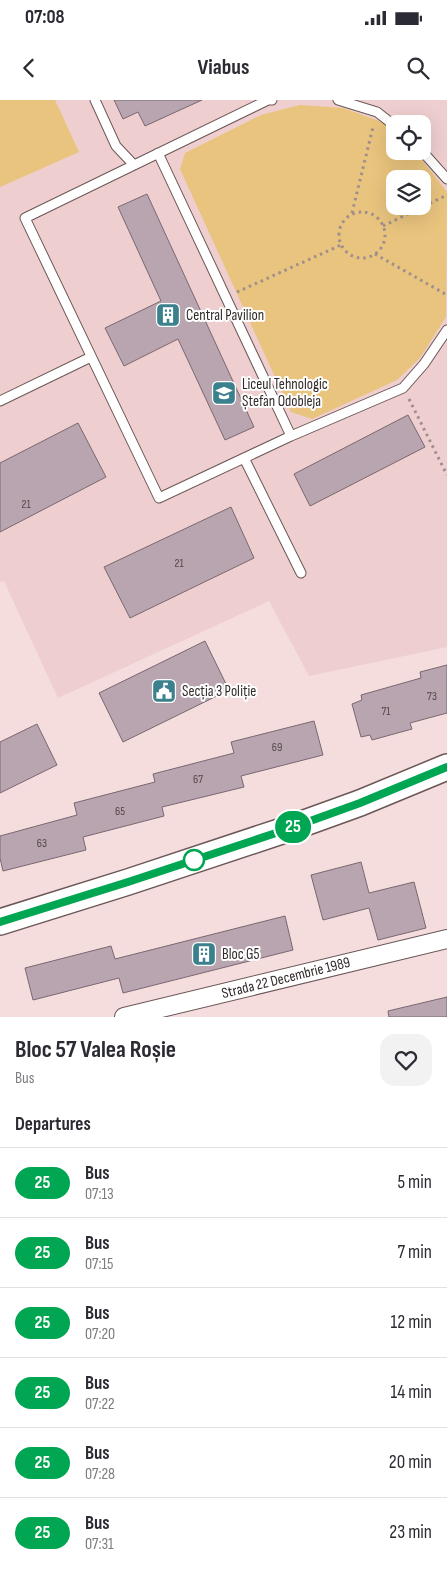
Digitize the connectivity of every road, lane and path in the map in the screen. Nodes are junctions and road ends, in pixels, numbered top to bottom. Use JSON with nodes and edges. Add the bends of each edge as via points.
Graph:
{"nodes":[{"id":1,"x":95,"y":100,"type":"edge"},
{"id":2,"x":272,"y":100,"type":"edge"},
{"id":3,"x":338,"y":100,"type":"edge"},
{"id":4,"x":377,"y":112,"type":"junction"},
{"id":5,"x":386,"y":119,"type":"edge"},
{"id":6,"x":158,"y":153,"type":"junction"},
{"id":7,"x":430,"y":160,"type":"edge"},
{"id":8,"x":134,"y":165,"type":"junction"},
{"id":9,"x":447,"y":180,"type":"edge"},
{"id":10,"x":447,"y":195,"type":"edge"},
{"id":11,"x":352,"y":214,"type":"junction"},
{"id":12,"x":383,"y":226,"type":"junction"},
{"id":13,"x":341,"y":245,"type":"junction"},
{"id":14,"x":374,"y":254,"type":"junction"},
{"id":15,"x":447,"y":296,"type":"edge"},
{"id":16,"x":226,"y":297,"type":"junction"},
{"id":17,"x":447,"y":330,"type":"edge"},
{"id":18,"x":91,"y":357,"type":"junction"},
{"id":19,"x":403,"y":388,"type":"junction"},
{"id":20,"x":0,"y":401,"type":"edge"},
{"id":21,"x":291,"y":436,"type":"junction"},
{"id":22,"x":244,"y":458,"type":"junction"},
{"id":23,"x":447,"y":475,"type":"edge"},
{"id":24,"x":301,"y":573,"type":"dead end"},
{"id":25,"x":447,"y":767,"type":"edge"},
{"id":26,"x":0,"y":922,"type":"edge"},
{"id":27,"x":447,"y":939,"type":"edge"},
{"id":28,"x":124,"y":1017,"type":"edge"}],
"edges":[{"from":1,"to":8,"type":"lane","via":[[116,146]]},
{"from":2,"to":6,"type":"lane"},
{"from":3,"to":4,"type":"lane"},
{"from":4,"to":5,"type":"lane"},
{"from":4,"to":11,"type":"path"},
{"from":6,"to":8,"type":"lane"},
{"from":6,"to":16,"type":"lane"},
{"from":7,"to":9,"type":"lane"},
{"from":8,"to":18,"type":"lane","via":[[25,218]]},
{"from":10,"to":12,"type":"path"},
{"from":11,"to":12,"type":"path","via":[[366,212]]},
{"from":11,"to":13,"type":"path","via":[[341,224]]},
{"from":12,"to":14,"type":"path","via":[[383,241]]},
{"from":13,"to":14,"type":"path","via":[[352,256],[360,258]]},
{"from":13,"to":16,"type":"path"},
{"from":14,"to":15,"type":"path"},
{"from":16,"to":21,"type":"lane"},
{"from":17,"to":19,"type":"lane"},
{"from":18,"to":20,"type":"lane"},
{"from":18,"to":22,"type":"lane","via":[[159,498]]},
{"from":19,"to":21,"type":"lane"},
{"from":19,"to":23,"type":"path"},
{"from":21,"to":22,"type":"lane"},
{"from":22,"to":24,"type":"lane"},
{"from":25,"to":26,"type":"street","via":[[297,826]]},
{"from":27,"to":28,"type":"street","name":"Strada 22 Decembrie 1989"}]}
